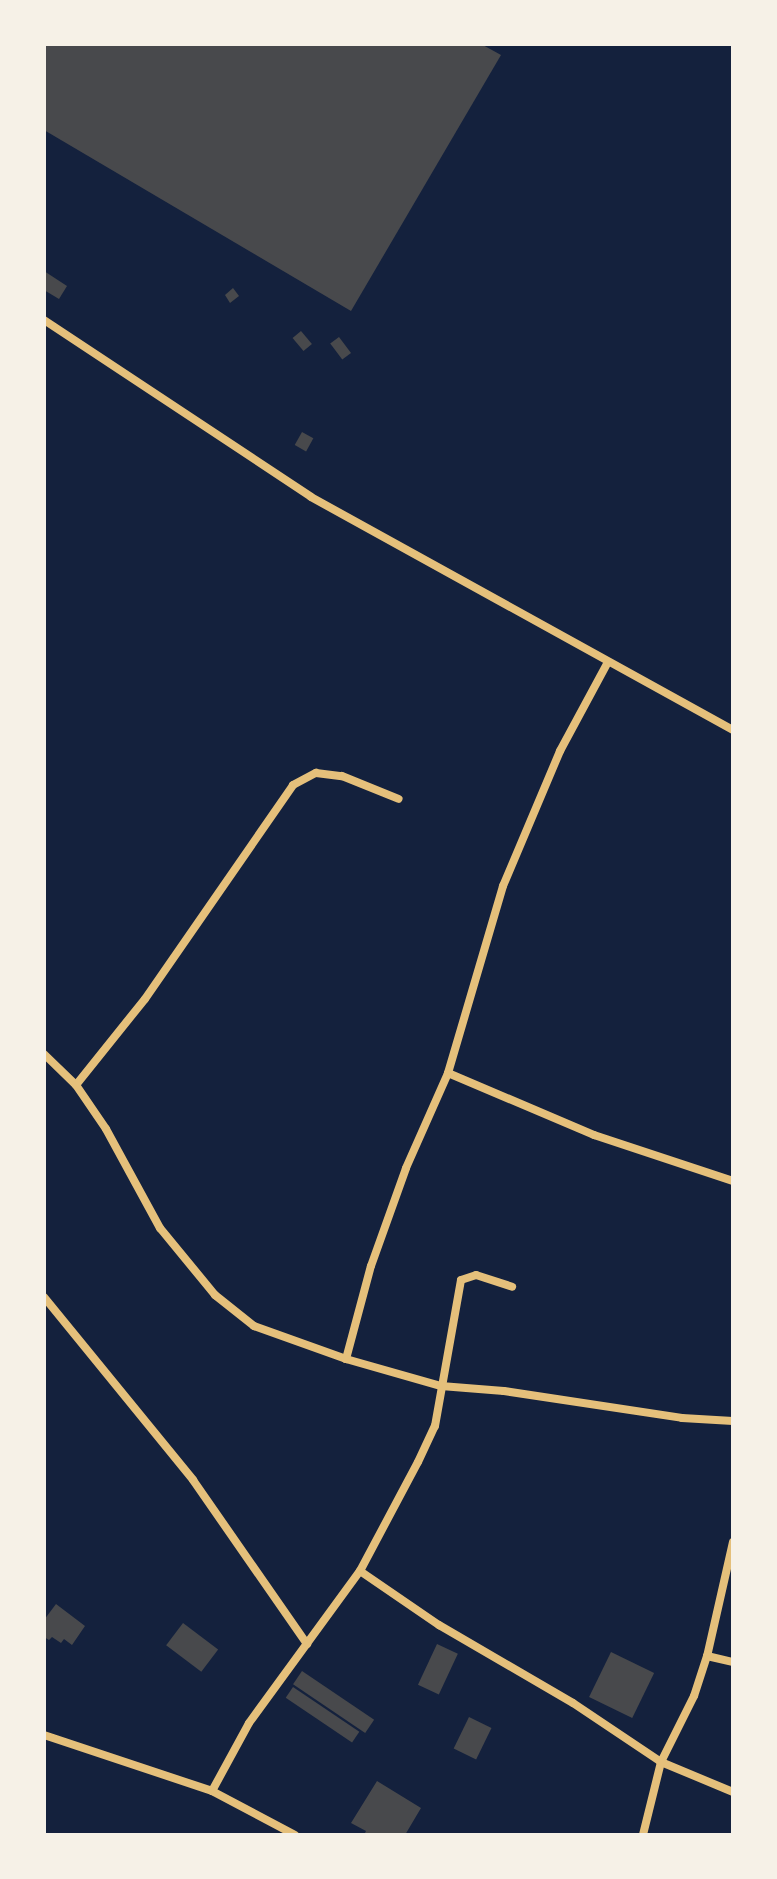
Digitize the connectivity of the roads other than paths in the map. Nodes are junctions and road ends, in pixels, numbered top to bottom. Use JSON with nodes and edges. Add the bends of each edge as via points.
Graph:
{"nodes":[{"id":1,"x":44,"y":320,"type":"edge"},
{"id":2,"x":608,"y":662,"type":"junction"},
{"id":3,"x":733,"y":730,"type":"edge"},
{"id":4,"x":399,"y":799,"type":"dead end"},
{"id":5,"x":44,"y":1054,"type":"edge"},
{"id":6,"x":448,"y":1073,"type":"junction"},
{"id":7,"x":76,"y":1085,"type":"junction"},
{"id":8,"x":733,"y":1181,"type":"edge"},
{"id":9,"x":512,"y":1287,"type":"dead end"},
{"id":10,"x":44,"y":1297,"type":"edge"},
{"id":11,"x":346,"y":1359,"type":"junction"},
{"id":12,"x":441,"y":1386,"type":"junction"},
{"id":13,"x":733,"y":1421,"type":"edge"},
{"id":14,"x":733,"y":1542,"type":"edge"},
{"id":15,"x":360,"y":1571,"type":"junction"},
{"id":16,"x":307,"y":1644,"type":"junction"},
{"id":17,"x":707,"y":1656,"type":"junction"},
{"id":18,"x":733,"y":1662,"type":"edge"},
{"id":19,"x":44,"y":1735,"type":"edge"},
{"id":20,"x":661,"y":1762,"type":"junction"},
{"id":21,"x":212,"y":1791,"type":"junction"},
{"id":22,"x":733,"y":1792,"type":"edge"},
{"id":23,"x":295,"y":1835,"type":"edge"},
{"id":24,"x":643,"y":1835,"type":"edge"}],
"edges":[{"from":1,"to":2,"type":"street","via":[[311,497]]},
{"from":2,"to":3,"type":"street"},
{"from":2,"to":6,"type":"street","via":[[560,751],[503,886]]},
{"from":4,"to":7,"type":"street","via":[[342,776],[316,773],[293,785],[145,999]]},
{"from":5,"to":7,"type":"street"},
{"from":6,"to":8,"type":"street","via":[[594,1135]]},
{"from":6,"to":11,"type":"street","via":[[376,1252]]},
{"from":7,"to":11,"type":"street","via":[[160,1228],[215,1295],[254,1326]]},
{"from":9,"to":12,"type":"street","via":[[476,1275],[461,1280]]},
{"from":10,"to":16,"type":"street","via":[[193,1480]]},
{"from":11,"to":12,"type":"street"},
{"from":12,"to":13,"type":"street"},
{"from":12,"to":15,"type":"street","via":[[435,1426]]},
{"from":14,"to":17,"type":"street"},
{"from":15,"to":16,"type":"street"},
{"from":15,"to":20,"type":"street"},
{"from":16,"to":21,"type":"street","via":[[249,1723]]},
{"from":17,"to":18,"type":"street"},
{"from":17,"to":20,"type":"street"},
{"from":19,"to":21,"type":"street"},
{"from":20,"to":22,"type":"street"},
{"from":20,"to":24,"type":"street"},
{"from":21,"to":23,"type":"street"}]}
